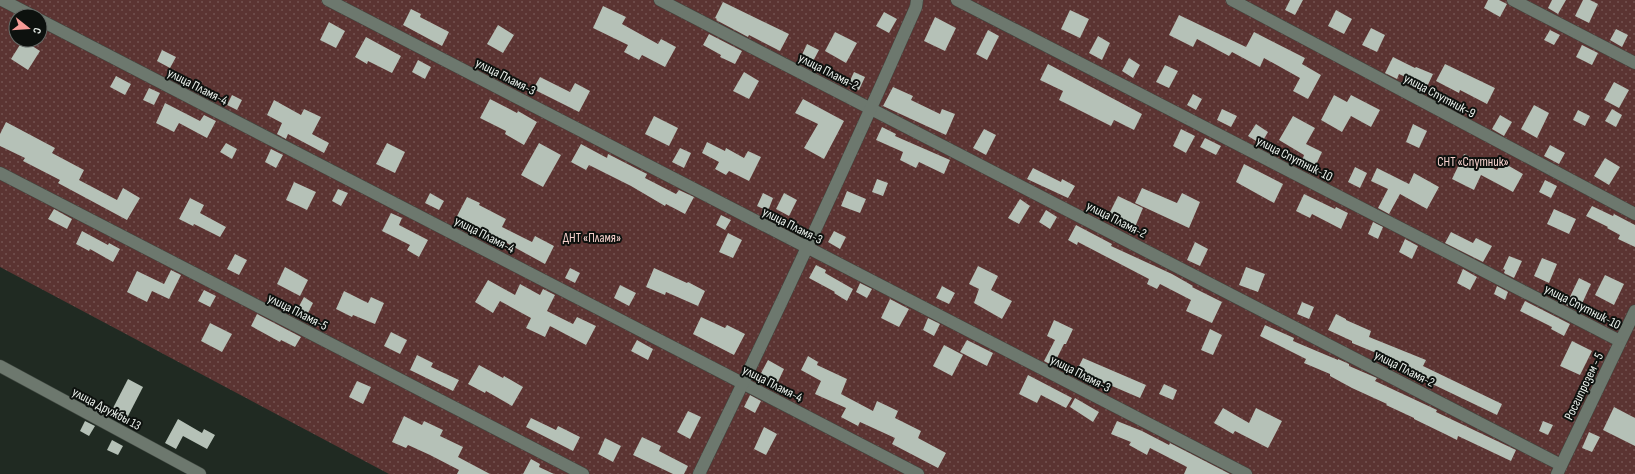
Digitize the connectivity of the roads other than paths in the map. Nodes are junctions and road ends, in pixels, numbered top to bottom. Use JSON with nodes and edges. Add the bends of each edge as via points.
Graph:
{"nodes":[{"id":1,"x":2,"y":0,"type":"edge"},
{"id":2,"x":328,"y":0,"type":"edge"},
{"id":3,"x":660,"y":0,"type":"edge"},
{"id":4,"x":917,"y":0,"type":"edge"},
{"id":5,"x":957,"y":0,"type":"edge"},
{"id":6,"x":1232,"y":0,"type":"edge"},
{"id":7,"x":1513,"y":0,"type":"edge"},
{"id":8,"x":18,"y":8,"type":"edge"},
{"id":9,"x":48,"y":24,"type":"edge"},
{"id":10,"x":1635,"y":63,"type":"edge"},
{"id":11,"x":871,"y":108,"type":"junction"},
{"id":12,"x":0,"y":173,"type":"edge"},
{"id":13,"x":1635,"y":214,"type":"edge"},
{"id":14,"x":806,"y":247,"type":"junction"},
{"id":15,"x":1635,"y":311,"type":"edge"},
{"id":16,"x":1620,"y":341,"type":"junction"},
{"id":17,"x":0,"y":366,"type":"edge"},
{"id":18,"x":743,"y":383,"type":"junction"},
{"id":19,"x":1559,"y":469,"type":"edge"},
{"id":20,"x":200,"y":474,"type":"edge"},
{"id":21,"x":583,"y":474,"type":"edge"},
{"id":22,"x":699,"y":474,"type":"edge"},
{"id":23,"x":918,"y":474,"type":"edge"},
{"id":24,"x":1246,"y":474,"type":"edge"}],
"edges":[{"from":1,"to":8,"type":"street"},
{"from":2,"to":14,"type":"street","name":"улица Пламя-3"},
{"from":3,"to":11,"type":"street","name":"улица Пламя-2"},
{"from":4,"to":11,"type":"street"},
{"from":5,"to":16,"type":"street","name":"улица Спутник-10"},
{"from":6,"to":13,"type":"street","name":"улица Спутник-9"},
{"from":7,"to":10,"type":"street"},
{"from":9,"to":18,"type":"street","name":"улица Пламя-4"},
{"from":11,"to":14,"type":"street"},
{"from":11,"to":19,"type":"street","name":"улица Пламя-2"},
{"from":12,"to":21,"type":"street","name":"улица Пламя-5"},
{"from":14,"to":18,"type":"street"},
{"from":14,"to":24,"type":"street","name":"улица Пламя-3"},
{"from":15,"to":16,"type":"street","name":"Росгипрозем - 5"},
{"from":16,"to":19,"type":"street","name":"Росгипрозем - 5"},
{"from":17,"to":20,"type":"street","name":"улица Дружбы 13"},
{"from":18,"to":22,"type":"street"},
{"from":18,"to":23,"type":"street","name":"улица Пламя-4"}]}
